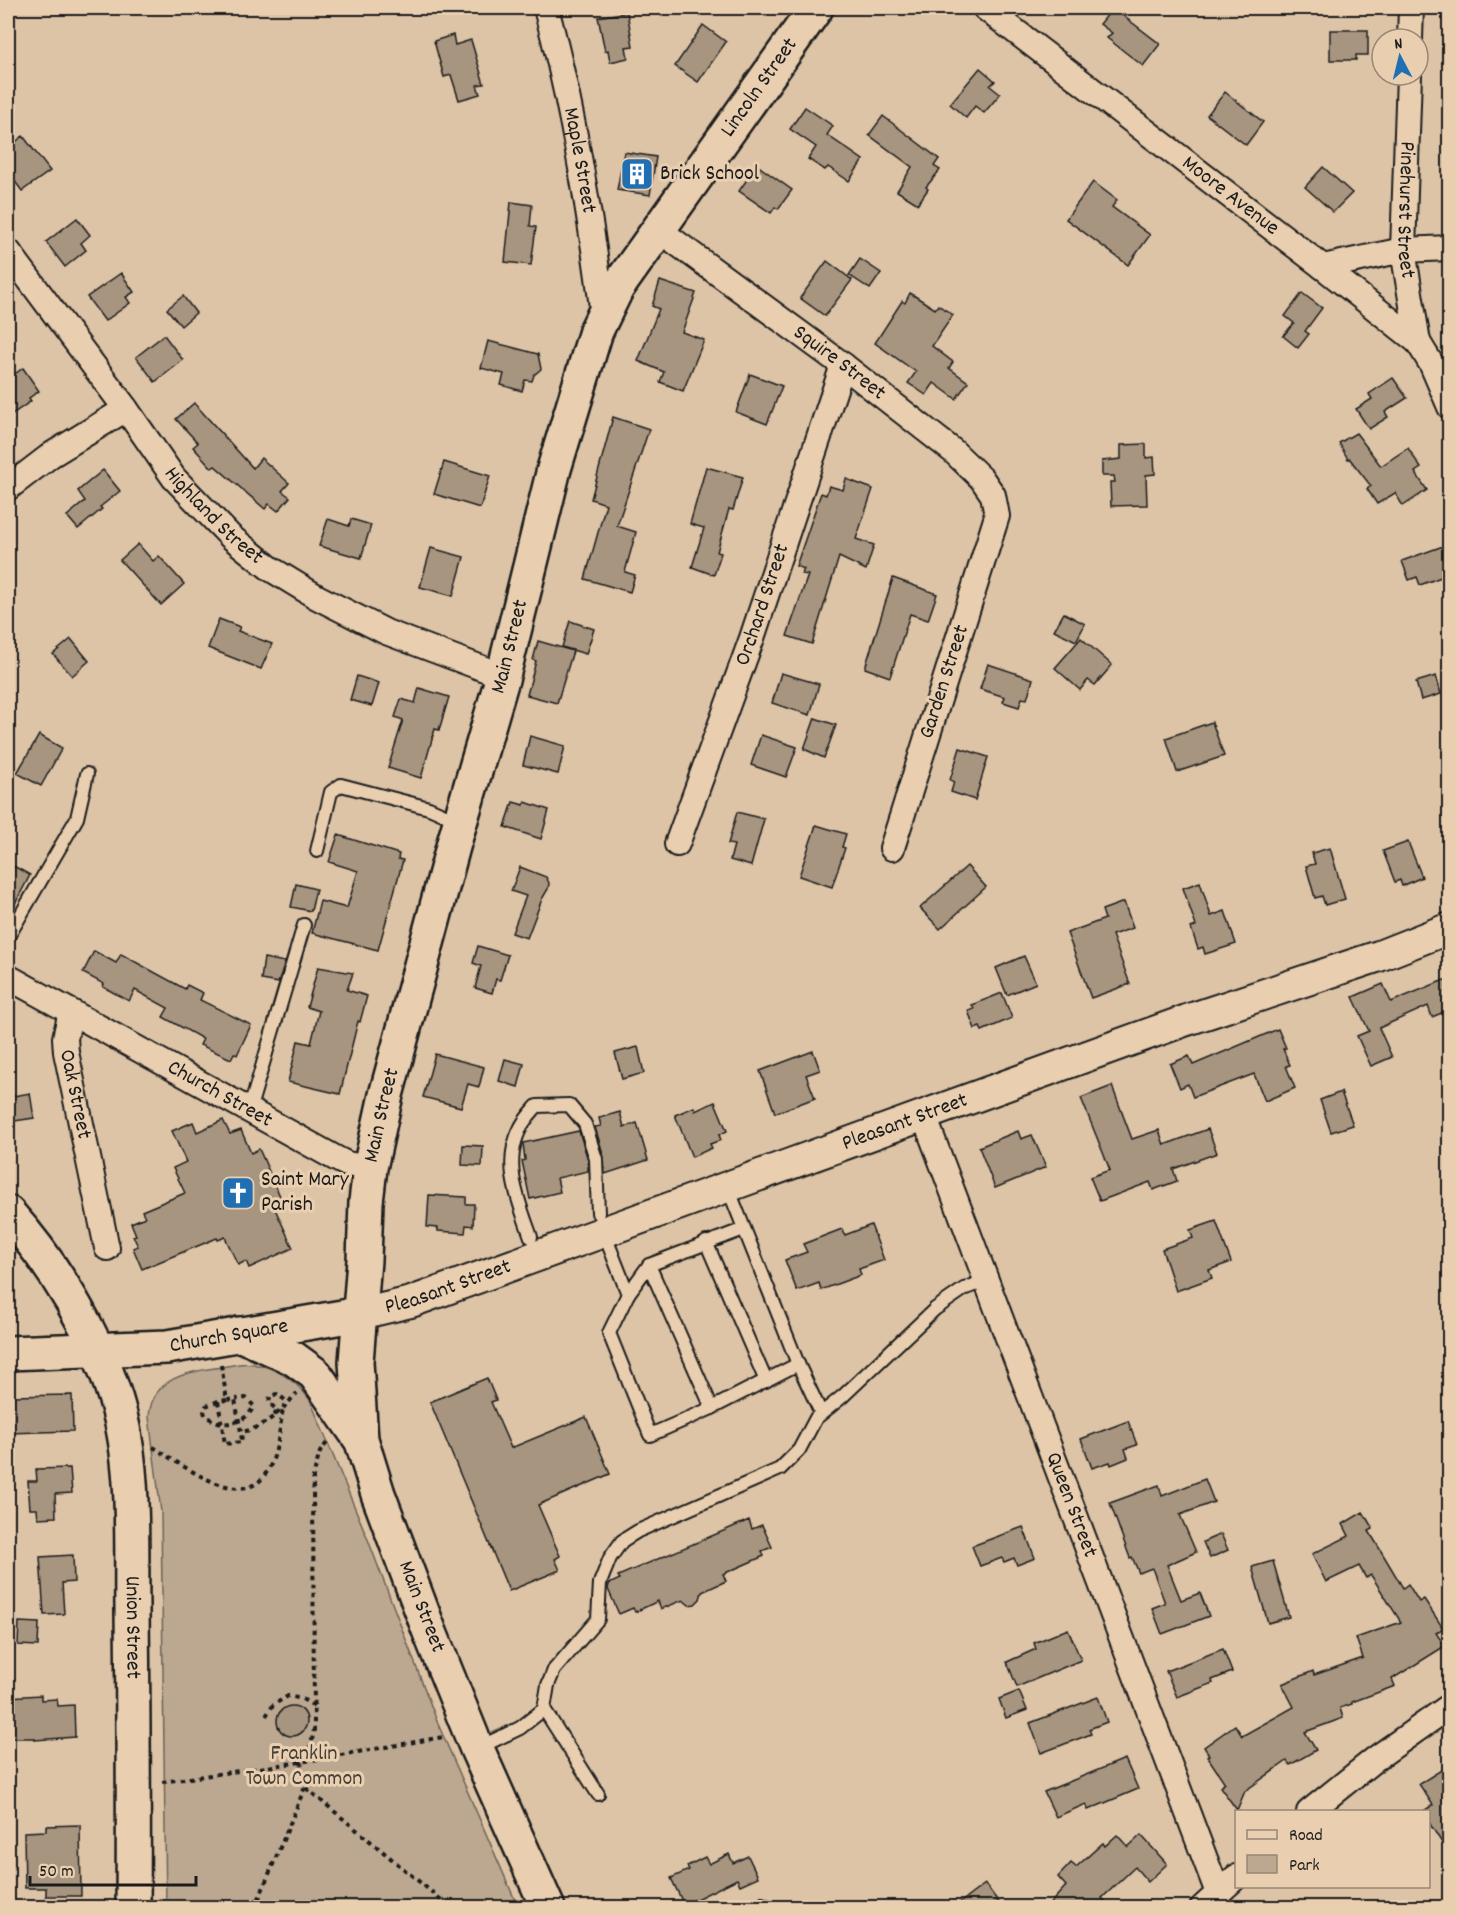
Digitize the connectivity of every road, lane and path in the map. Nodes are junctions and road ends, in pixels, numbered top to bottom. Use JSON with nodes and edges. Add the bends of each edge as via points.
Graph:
{"nodes":[{"id":1,"x":546,"y":8,"type":"edge"},
{"id":2,"x":816,"y":8,"type":"edge"},
{"id":3,"x":985,"y":8,"type":"edge"},
{"id":4,"x":1411,"y":8,"type":"edge"},
{"id":5,"x":1410,"y":27,"type":"edge"},
{"id":6,"x":1409,"y":87,"type":"edge"},
{"id":7,"x":659,"y":230,"type":"junction"},
{"id":8,"x":1449,"y":248,"type":"edge"},
{"id":9,"x":1403,"y":250,"type":"junction"},
{"id":10,"x":8,"y":251,"type":"edge"},
{"id":11,"x":1323,"y":267,"type":"junction"},
{"id":12,"x":603,"y":315,"type":"junction"},
{"id":13,"x":1418,"y":342,"type":"junction"},
{"id":14,"x":843,"y":365,"type":"junction"},
{"id":15,"x":1449,"y":407,"type":"edge"},
{"id":16,"x":126,"y":409,"type":"junction"},
{"id":17,"x":8,"y":488,"type":"edge"},
{"id":18,"x":997,"y":516,"type":"joint"},
{"id":19,"x":503,"y":676,"type":"junction"},
{"id":20,"x":87,"y":774,"type":"dead end"},
{"id":21,"x":460,"y":822,"type":"junction"},
{"id":22,"x":677,"y":844,"type":"dead end"},
{"id":23,"x":892,"y":848,"type":"dead end"},
{"id":24,"x":317,"y":851,"type":"dead end"},
{"id":25,"x":304,"y":925,"type":"dead end"},
{"id":26,"x":1449,"y":928,"type":"edge"},
{"id":27,"x":8,"y":937,"type":"edge"},
{"id":28,"x":8,"y":977,"type":"edge"},
{"id":29,"x":71,"y":1012,"type":"junction"},
{"id":30,"x":249,"y":1111,"type":"junction"},
{"id":31,"x":924,"y":1116,"type":"junction"},
{"id":32,"x":370,"y":1168,"type":"junction"},
{"id":33,"x":728,"y":1188,"type":"junction"},
{"id":34,"x":8,"y":1213,"type":"edge"},
{"id":35,"x":601,"y":1223,"type":"junction"},
{"id":36,"x":744,"y":1229,"type":"junction"},
{"id":37,"x":531,"y":1238,"type":"dead end"},
{"id":38,"x":706,"y":1242,"type":"junction"},
{"id":39,"x":107,"y":1248,"type":"dead end"},
{"id":40,"x":649,"y":1265,"type":"junction"},
{"id":41,"x":987,"y":1280,"type":"junction"},
{"id":42,"x":628,"y":1294,"type":"junction"},
{"id":43,"x":360,"y":1314,"type":"junction"},
{"id":44,"x":239,"y":1334,"type":"junction"},
{"id":45,"x":97,"y":1349,"type":"junction"},
{"id":46,"x":8,"y":1353,"type":"edge"},
{"id":47,"x":220,"y":1364,"type":"dead end"},
{"id":48,"x":798,"y":1364,"type":"junction"},
{"id":49,"x":766,"y":1381,"type":"junction"},
{"id":50,"x":303,"y":1386,"type":"dead end"},
{"id":51,"x":235,"y":1399,"type":"junction"},
{"id":52,"x":227,"y":1400,"type":"junction"},
{"id":53,"x":291,"y":1400,"type":"junction"},
{"id":54,"x":218,"y":1401,"type":"junction"},
{"id":55,"x":712,"y":1408,"type":"junction"},
{"id":56,"x":283,"y":1409,"type":"junction"},
{"id":57,"x":821,"y":1413,"type":"junction"},
{"id":58,"x":275,"y":1416,"type":"junction"},
{"id":59,"x":239,"y":1422,"type":"junction"},
{"id":60,"x":222,"y":1424,"type":"junction"},
{"id":61,"x":241,"y":1432,"type":"junction"},
{"id":62,"x":345,"y":1438,"type":"junction"},
{"id":63,"x":149,"y":1445,"type":"dead end"},
{"id":64,"x":314,"y":1706,"type":"junction"},
{"id":65,"x":1449,"y":1706,"type":"edge"},
{"id":66,"x":544,"y":1709,"type":"junction"},
{"id":67,"x":266,"y":1716,"type":"dead end"},
{"id":68,"x":446,"y":1736,"type":"dead end"},
{"id":69,"x":477,"y":1749,"type":"junction"},
{"id":70,"x":301,"y":1762,"type":"junction"},
{"id":71,"x":162,"y":1782,"type":"dead end"},
{"id":72,"x":305,"y":1787,"type":"junction"},
{"id":73,"x":598,"y":1794,"type":"dead end"},
{"id":74,"x":1311,"y":1810,"type":"edge"},
{"id":75,"x":1235,"y":1877,"type":"edge"},
{"id":76,"x":1210,"y":1900,"type":"edge"},
{"id":77,"x":134,"y":1908,"type":"edge"},
{"id":78,"x":255,"y":1908,"type":"edge"},
{"id":79,"x":451,"y":1908,"type":"edge"},
{"id":80,"x":548,"y":1908,"type":"edge"},
{"id":81,"x":755,"y":1908,"type":"edge"},
{"id":82,"x":771,"y":1908,"type":"edge"}],
"edges":[{"from":1,"to":12,"type":"street","name":"Maple Street","via":[[566,86]]},
{"from":2,"to":7,"type":"main road","name":"Lincoln Street"},
{"from":3,"to":11,"type":"street","name":"Moore Avenue"},
{"from":4,"to":5,"type":"street"},
{"from":6,"to":9,"type":"street","name":"Pinehurst Street"},
{"from":7,"to":12,"type":"main road","name":"Lincoln Street","via":[[617,288]]},
{"from":7,"to":14,"type":"street","name":"Squire Street"},
{"from":8,"to":9,"type":"street"},
{"from":9,"to":11,"type":"street"},
{"from":9,"to":13,"type":"street","name":"Pinehurst Street"},
{"from":10,"to":16,"type":"street","name":"Highland Street"},
{"from":11,"to":13,"type":"street","name":"Moore Avenue"},
{"from":12,"to":19,"type":"main road","name":"Main Street","via":[[554,469]]},
{"from":13,"to":15,"type":"street","name":"Moore Avenue"},
{"from":14,"to":18,"type":"street","name":"Squire Street","via":[[982,479],[993,495]]},
{"from":14,"to":22,"type":"street","name":"Orchard Street","via":[[752,638]]},
{"from":16,"to":17,"type":"street","via":[[51,455]]},
{"from":16,"to":19,"type":"street","name":"Highland Street","via":[[174,478],[231,537],[271,569],[386,632]]},
{"from":18,"to":23,"type":"street","name":"Garden Street"},
{"from":19,"to":21,"type":"main road","name":"Main Street"},
{"from":20,"to":27,"type":"lane","via":[[77,818]]},
{"from":21,"to":24,"type":"lane","via":[[429,808],[341,785],[331,792]]},
{"from":21,"to":32,"type":"main road","name":"Main Street"},
{"from":25,"to":30,"type":"lane"},
{"from":26,"to":31,"type":"street","name":"Pleasant Street"},
{"from":28,"to":29,"type":"street"},
{"from":29,"to":30,"type":"street","name":"Church Street"},
{"from":29,"to":39,"type":"street","name":"Oak Street","via":[[66,1052]]},
{"from":30,"to":32,"type":"street","name":"Church Street","via":[[347,1164]]},
{"from":31,"to":33,"type":"street","name":"Pleasant Street"},
{"from":31,"to":41,"type":"street","name":"Queen Street"},
{"from":32,"to":43,"type":"main road","name":"Main Street"},
{"from":33,"to":35,"type":"street","name":"Pleasant Street"},
{"from":33,"to":36,"type":"lane"},
{"from":34,"to":45,"type":"main road","name":"Union Street","via":[[57,1278]]},
{"from":35,"to":37,"type":"lane","via":[[596,1159],[585,1124],[569,1105],[537,1106],[521,1127],[512,1149],[512,1178]]},
{"from":35,"to":42,"type":"lane"},
{"from":35,"to":43,"type":"street","name":"Pleasant Street","via":[[411,1302]]},
{"from":36,"to":38,"type":"lane"},
{"from":36,"to":48,"type":"lane"},
{"from":38,"to":40,"type":"lane"},
{"from":38,"to":49,"type":"lane"},
{"from":40,"to":42,"type":"lane"},
{"from":40,"to":55,"type":"lane"},
{"from":41,"to":57,"type":"lane","via":[[940,1304]]},
{"from":41,"to":76,"type":"street","name":"Queen Street"},
{"from":42,"to":55,"type":"lane","via":[[609,1333],[650,1435]]},
{"from":43,"to":44,"type":"main road","name":"Church Square"},
{"from":43,"to":62,"type":"main road","name":"Main Street"},
{"from":44,"to":45,"type":"main road","name":"Church Square","via":[[167,1347]]},
{"from":44,"to":62,"type":"main road","via":[[293,1358],[315,1374]]},
{"from":45,"to":46,"type":"main road","name":"Church Square"},
{"from":45,"to":77,"type":"main road","name":"Union Street","via":[[117,1402],[130,1501]]},
{"from":47,"to":52,"type":"path"},
{"from":48,"to":49,"type":"lane"},
{"from":48,"to":57,"type":"lane"},
{"from":49,"to":55,"type":"lane"},
{"from":50,"to":53,"type":"path"},
{"from":51,"to":52,"type":"path"},
{"from":51,"to":59,"type":"path"},
{"from":51,"to":59,"type":"path","via":[[246,1398],[254,1406]]},
{"from":52,"to":54,"type":"path"},
{"from":53,"to":56,"type":"path"},
{"from":53,"to":58,"type":"path","via":[[277,1394],[270,1396]]},
{"from":54,"to":60,"type":"path"},
{"from":54,"to":60,"type":"path","via":[[208,1404],[203,1413]]},
{"from":56,"to":58,"type":"path"},
{"from":56,"to":63,"type":"path","via":[[270,1465],[262,1479],[250,1487],[236,1489],[219,1484]]},
{"from":57,"to":66,"type":"lane","via":[[799,1450],[780,1469],[622,1541],[600,1582],[598,1618],[554,1670]]},
{"from":58,"to":61,"type":"path","via":[[257,1428]]},
{"from":59,"to":60,"type":"path"},
{"from":59,"to":61,"type":"path"},
{"from":60,"to":61,"type":"path","via":[[225,1444],[242,1442]]},
{"from":62,"to":64,"type":"path","via":[[320,1452],[313,1477]]},
{"from":62,"to":69,"type":"main road","name":"Main Street","via":[[393,1534]]},
{"from":64,"to":67,"type":"path","via":[[288,1696],[276,1702]]},
{"from":64,"to":70,"type":"path","via":[[314,1730]]},
{"from":65,"to":74,"type":"street"},
{"from":66,"to":69,"type":"lane","via":[[510,1735]]},
{"from":66,"to":73,"type":"lane"},
{"from":68,"to":70,"type":"path"},
{"from":69,"to":80,"type":"main road","name":"Main Street"},
{"from":70,"to":71,"type":"path"},
{"from":70,"to":72,"type":"path"},
{"from":72,"to":78,"type":"path"},
{"from":72,"to":79,"type":"path"},
{"from":75,"to":76,"type":"street"},
{"from":81,"to":82,"type":"lane","via":[[762,1904]]}]}
